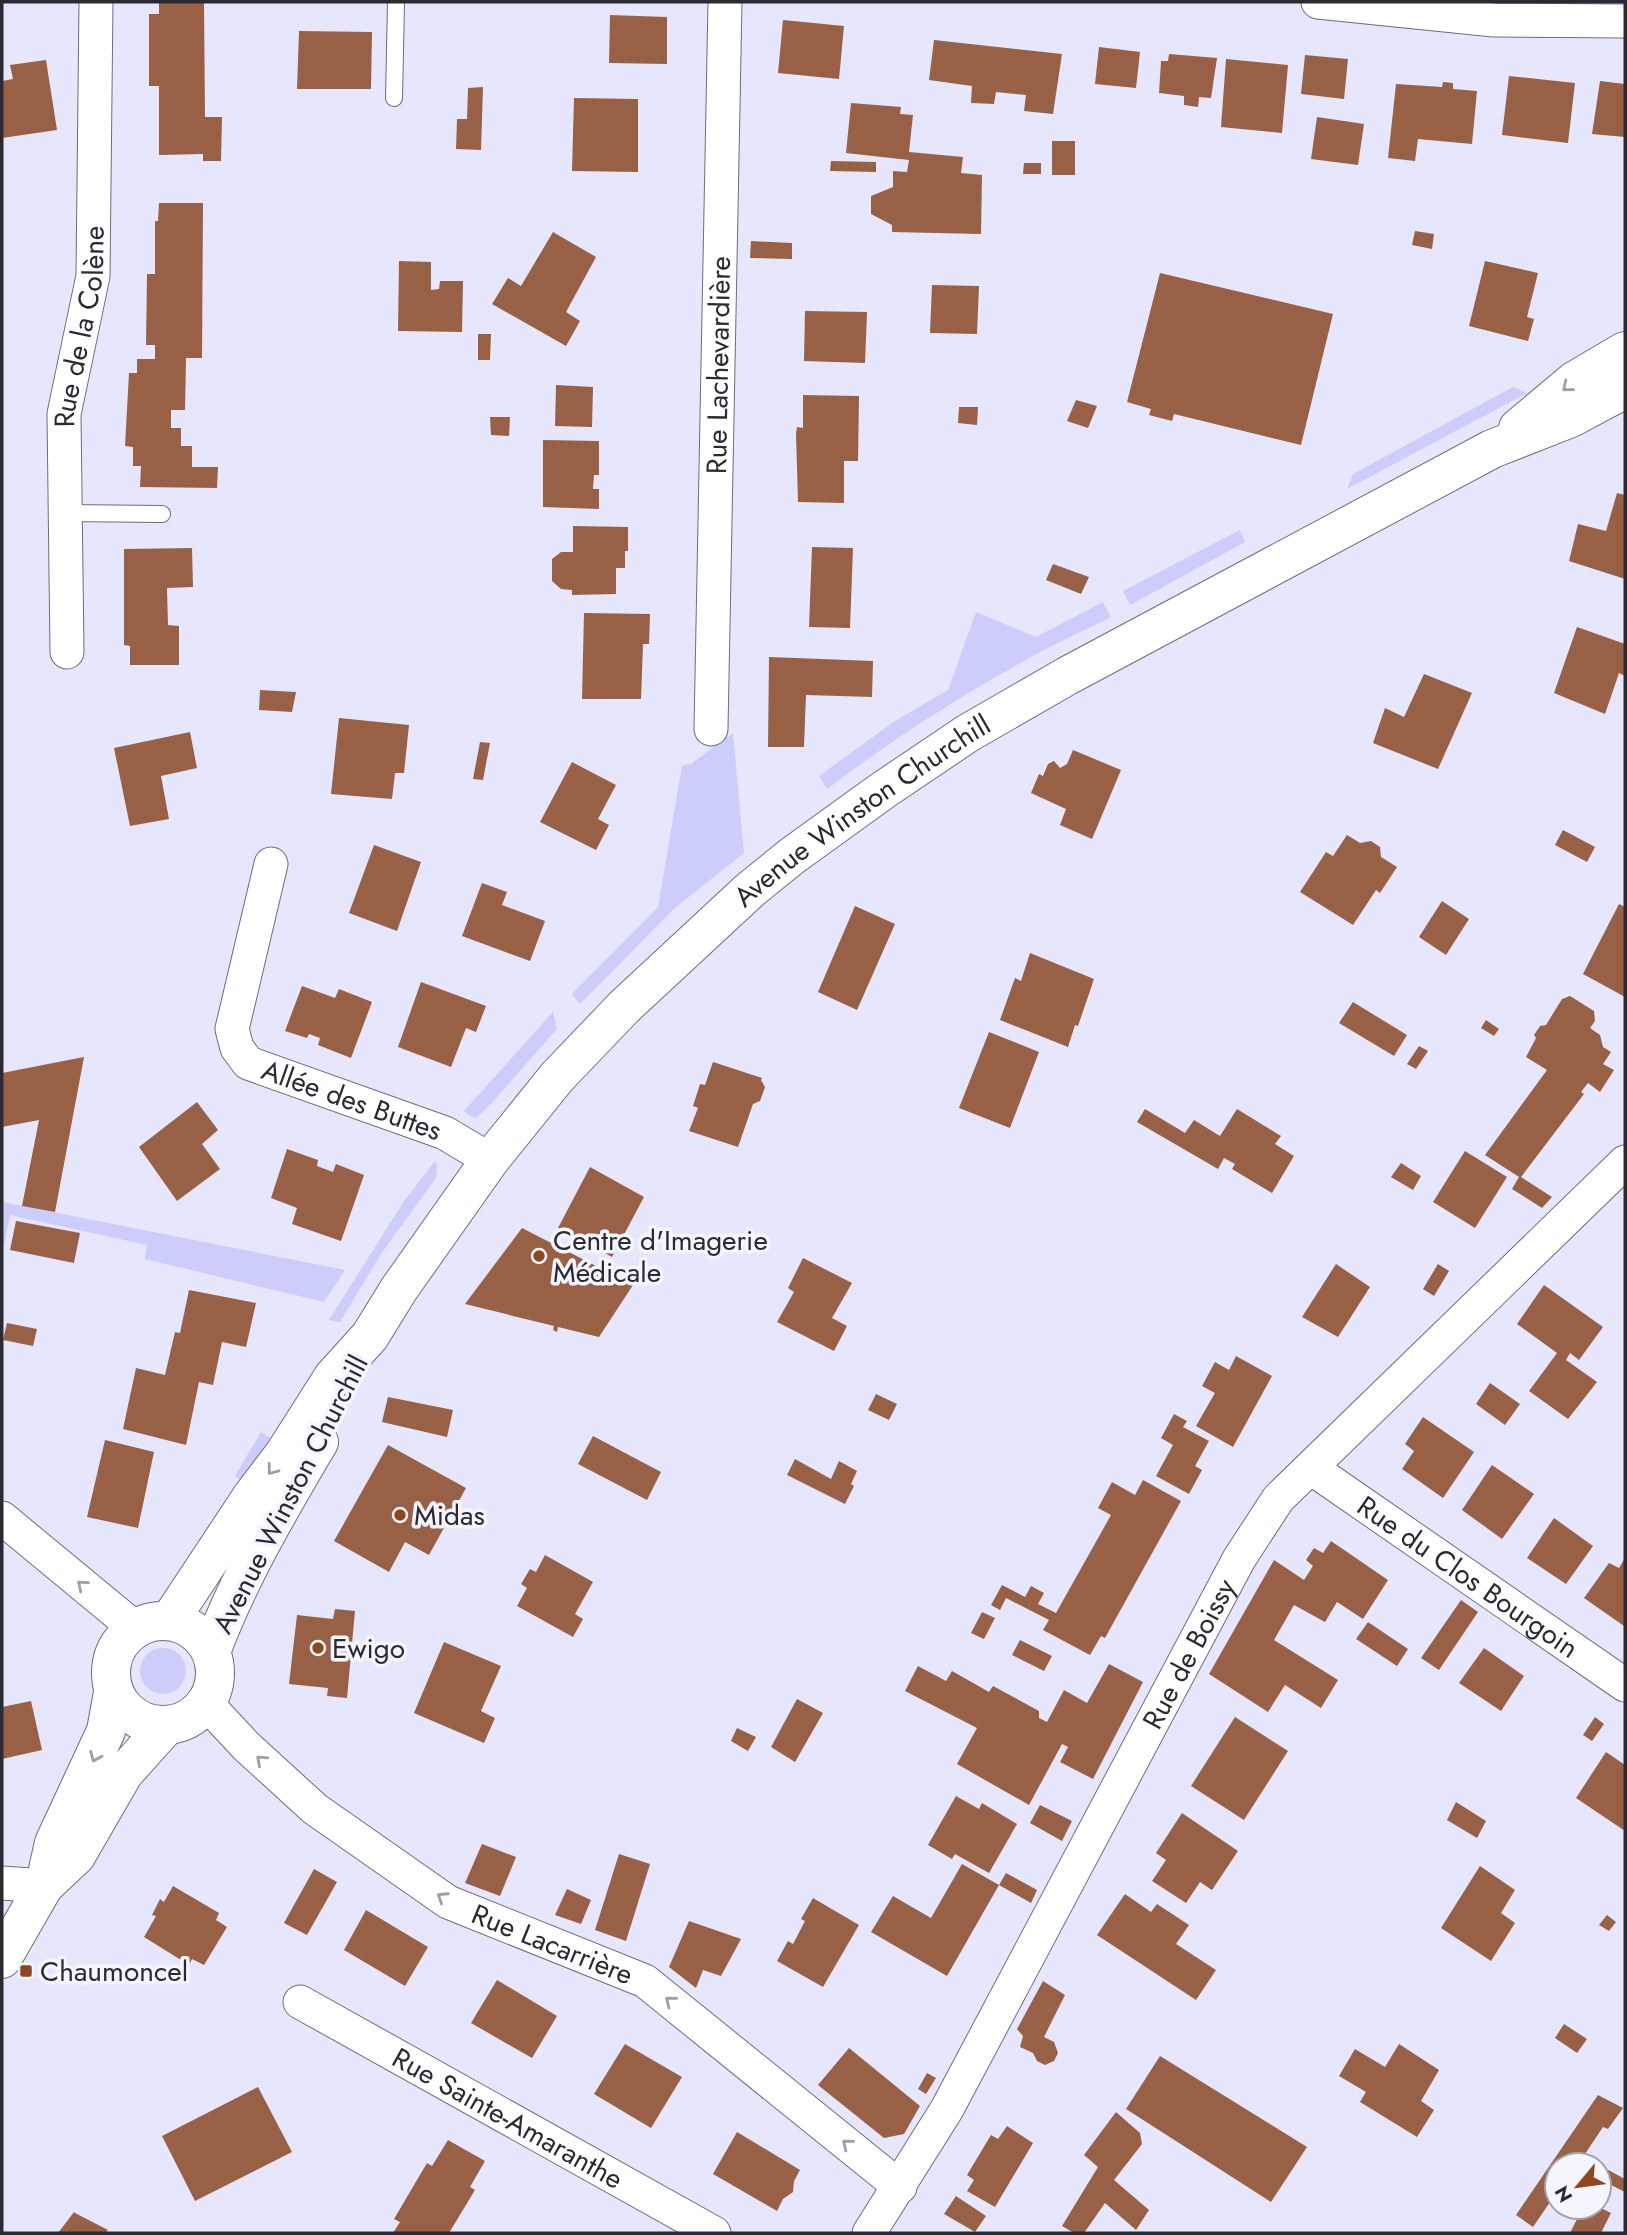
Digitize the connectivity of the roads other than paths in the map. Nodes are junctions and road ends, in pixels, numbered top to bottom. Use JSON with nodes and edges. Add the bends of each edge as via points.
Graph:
{"nodes":[{"id":1,"x":96,"y":2,"type":"edge"},
{"id":2,"x":396,"y":2,"type":"edge"},
{"id":3,"x":725,"y":2,"type":"edge"},
{"id":4,"x":1318,"y":2,"type":"edge"},
{"id":5,"x":1625,"y":21,"type":"edge"},
{"id":6,"x":394,"y":97,"type":"dead end"},
{"id":7,"x":1625,"y":351,"type":"edge"},
{"id":8,"x":1625,"y":389,"type":"edge"},
{"id":9,"x":1492,"y":449,"type":"junction"},
{"id":10,"x":65,"y":513,"type":"junction"},
{"id":11,"x":162,"y":514,"type":"dead end"},
{"id":12,"x":67,"y":652,"type":"dead end"},
{"id":13,"x":711,"y":729,"type":"dead end"},
{"id":14,"x":271,"y":864,"type":"dead end"},
{"id":15,"x":490,"y":1160,"type":"junction"},
{"id":16,"x":1625,"y":1162,"type":"edge"},
{"id":17,"x":370,"y":1336,"type":"junction"},
{"id":18,"x":1311,"y":1468,"type":"junction"},
{"id":19,"x":2,"y":1518,"type":"edge"},
{"id":20,"x":153,"y":1624,"type":"junction"},
{"id":21,"x":211,"y":1652,"type":"junction"},
{"id":22,"x":1625,"y":1685,"type":"edge"},
{"id":23,"x":113,"y":1692,"type":"junction"},
{"id":24,"x":206,"y":1703,"type":"junction"},
{"id":25,"x":167,"y":1725,"type":"junction"},
{"id":26,"x":2,"y":1883,"type":"edge"},
{"id":27,"x":44,"y":1886,"type":"junction"},
{"id":28,"x":2,"y":1958,"type":"edge"},
{"id":29,"x":300,"y":2002,"type":"dead end"},
{"id":30,"x":900,"y":2187,"type":"junction"},
{"id":31,"x":715,"y":2233,"type":"edge"},
{"id":32,"x":869,"y":2233,"type":"edge"}],
"edges":[{"from":1,"to":10,"type":"street","name":"Rue de la Colène","via":[[93,276],[64,414]]},
{"from":2,"to":6,"type":"lane"},
{"from":3,"to":13,"type":"street","name":"Rue Lachevardière"},
{"from":4,"to":5,"type":"street","via":[[1494,20]]},
{"from":7,"to":9,"type":"street","name":"Avenue Winston Churchill","one_way":true,"via":[[1574,381]]},
{"from":8,"to":9,"type":"street","name":"Avenue Winston Churchill","via":[[1571,418]]},
{"from":9,"to":15,"type":"street","name":"Avenue Winston Churchill","via":[[1067,676],[968,733],[882,791],[792,856],[663,968],[557,1077]]},
{"from":10,"to":11,"type":"lane"},
{"from":10,"to":12,"type":"street","name":"Rue de la Colène"},
{"from":14,"to":15,"type":"street","name":"Allée des Buttes","via":[[232,1029],[237,1048],[248,1063],[445,1133]]},
{"from":15,"to":17,"type":"street","name":"Avenue Winston Churchill"},
{"from":16,"to":18,"type":"street","name":"Rue de Boissy"},
{"from":17,"to":20,"type":"street","name":"Avenue Winston Churchill","one_way":true,"via":[[333,1377],[284,1454]]},
{"from":17,"to":21,"type":"street","name":"Avenue Winston Churchill","via":[[350,1390],[250,1563]]},
{"from":18,"to":22,"type":"street","name":"Rue du Clos Bourgoin"},
{"from":18,"to":30,"type":"street","name":"Rue de Boissy","via":[[1278,1499],[1239,1559],[947,2109]]},
{"from":20,"to":19,"type":"street","one_way":true},
{"from":20,"to":21,"type":"street","via":[[187,1626]]},
{"from":20,"to":23,"type":"street","via":[[122,1639],[113,1656]]},
{"from":21,"to":24,"type":"street","via":[[216,1669]]},
{"from":23,"to":25,"type":"street","via":[[137,1719]]},
{"from":23,"to":27,"type":"street","one_way":true,"via":[[106,1731],[54,1843]]},
{"from":24,"to":25,"type":"street","via":[[182,1722]]},
{"from":30,"to":24,"type":"street","name":"Rue Lacarrière","one_way":true,"via":[[645,1981],[448,1902],[315,1809]]},
{"from":25,"to":27,"type":"street","via":[[124,1773],[76,1856]]},
{"from":26,"to":27,"type":"street"},
{"from":27,"to":28,"type":"street"},
{"from":29,"to":31,"type":"street","name":"Rue Sainte-Amaranthe"},
{"from":30,"to":32,"type":"street","name":"Rue de Boissy"}]}
